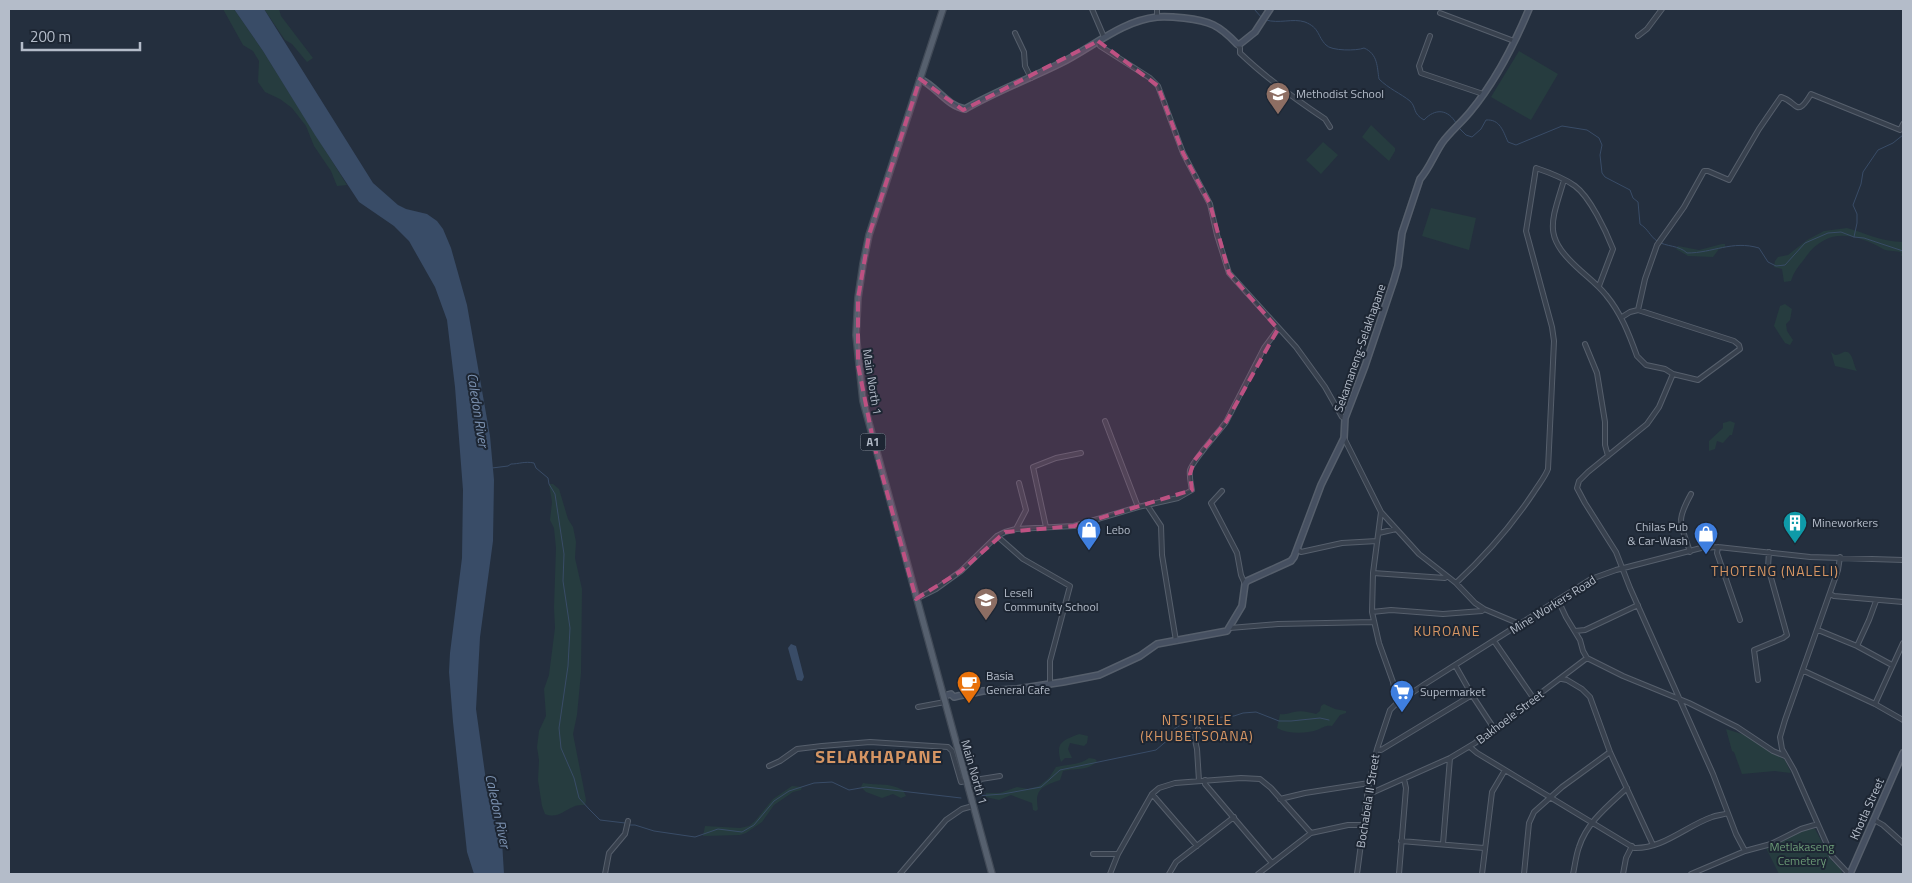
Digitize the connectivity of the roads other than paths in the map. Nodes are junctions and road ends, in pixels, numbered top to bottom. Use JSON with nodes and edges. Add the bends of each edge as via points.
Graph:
{"nodes":[{"id":1,"x":943,"y":9,"type":"edge"},
{"id":2,"x":1092,"y":9,"type":"edge"},
{"id":3,"x":1158,"y":9,"type":"edge"},
{"id":4,"x":1270,"y":9,"type":"edge"},
{"id":5,"x":1529,"y":9,"type":"edge"},
{"id":6,"x":1662,"y":9,"type":"edge"},
{"id":7,"x":1440,"y":13,"type":"dead end"},
{"id":8,"x":1157,"y":17,"type":"junction"},
{"id":9,"x":1015,"y":33,"type":"dead end"},
{"id":10,"x":1430,"y":36,"type":"dead end"},
{"id":11,"x":1638,"y":36,"type":"dead end"},
{"id":12,"x":1104,"y":37,"type":"junction"},
{"id":13,"x":1098,"y":41,"type":"junction"},
{"id":14,"x":1514,"y":41,"type":"junction"},
{"id":15,"x":1237,"y":44,"type":"junction"},
{"id":16,"x":1031,"y":78,"type":"junction"},
{"id":17,"x":920,"y":79,"type":"junction"},
{"id":18,"x":1484,"y":94,"type":"junction"},
{"id":19,"x":1903,"y":124,"type":"edge"},
{"id":20,"x":1330,"y":127,"type":"dead end"},
{"id":21,"x":1564,"y":180,"type":"junction"},
{"id":22,"x":1599,"y":286,"type":"junction"},
{"id":23,"x":1638,"y":310,"type":"junction"},
{"id":24,"x":1622,"y":317,"type":"junction"},
{"id":25,"x":1278,"y":329,"type":"junction"},
{"id":26,"x":1586,"y":344,"type":"dead end"},
{"id":27,"x":1673,"y":374,"type":"junction"},
{"id":28,"x":1345,"y":418,"type":"junction"},
{"id":29,"x":1106,"y":420,"type":"dead end"},
{"id":30,"x":1344,"y":438,"type":"junction"},
{"id":31,"x":883,"y":439,"type":"dead end"},
{"id":32,"x":874,"y":445,"type":"junction"},
{"id":33,"x":1081,"y":453,"type":"dead end"},
{"id":34,"x":1608,"y":456,"type":"junction"},
{"id":35,"x":1020,"y":483,"type":"dead end"},
{"id":36,"x":1222,"y":491,"type":"dead end"},
{"id":37,"x":1691,"y":494,"type":"dead end"},
{"id":38,"x":1147,"y":505,"type":"junction"},
{"id":39,"x":1138,"y":507,"type":"junction"},
{"id":40,"x":1380,"y":512,"type":"junction"},
{"id":41,"x":1046,"y":527,"type":"junction"},
{"id":42,"x":1016,"y":529,"type":"junction"},
{"id":43,"x":1396,"y":529,"type":"junction"},
{"id":44,"x":1379,"y":533,"type":"junction"},
{"id":45,"x":998,"y":536,"type":"junction"},
{"id":46,"x":1377,"y":541,"type":"junction"},
{"id":47,"x":1718,"y":547,"type":"junction"},
{"id":48,"x":1297,"y":549,"type":"junction"},
{"id":49,"x":1690,"y":552,"type":"junction"},
{"id":50,"x":1769,"y":552,"type":"junction"},
{"id":51,"x":1840,"y":557,"type":"junction"},
{"id":52,"x":1903,"y":560,"type":"edge"},
{"id":53,"x":1623,"y":568,"type":"junction"},
{"id":54,"x":1373,"y":573,"type":"junction"},
{"id":55,"x":1446,"y":576,"type":"junction"},
{"id":56,"x":1456,"y":583,"type":"junction"},
{"id":57,"x":1245,"y":584,"type":"junction"},
{"id":58,"x":1830,"y":594,"type":"junction"},
{"id":59,"x":916,"y":599,"type":"junction"},
{"id":60,"x":1558,"y":600,"type":"junction"},
{"id":61,"x":1876,"y":601,"type":"junction"},
{"id":62,"x":1903,"y":602,"type":"edge"},
{"id":63,"x":1638,"y":605,"type":"junction"},
{"id":64,"x":1484,"y":609,"type":"junction"},
{"id":65,"x":1372,"y":612,"type":"junction"},
{"id":66,"x":1740,"y":620,"type":"dead end"},
{"id":67,"x":1374,"y":622,"type":"junction"},
{"id":68,"x":1519,"y":627,"type":"junction"},
{"id":69,"x":1230,"y":628,"type":"junction"},
{"id":70,"x":1818,"y":630,"type":"junction"},
{"id":71,"x":1575,"y":631,"type":"junction"},
{"id":72,"x":1176,"y":641,"type":"junction"},
{"id":73,"x":1494,"y":641,"type":"junction"},
{"id":74,"x":1903,"y":643,"type":"edge"},
{"id":75,"x":1857,"y":646,"type":"junction"},
{"id":76,"x":1587,"y":658,"type":"junction"},
{"id":77,"x":1455,"y":665,"type":"junction"},
{"id":78,"x":1892,"y":665,"type":"junction"},
{"id":79,"x":1575,"y":669,"type":"junction"},
{"id":80,"x":1804,"y":671,"type":"junction"},
{"id":81,"x":1562,"y":679,"type":"junction"},
{"id":82,"x":1758,"y":680,"type":"dead end"},
{"id":83,"x":1571,"y":682,"type":"junction"},
{"id":84,"x":1050,"y":684,"type":"junction"},
{"id":85,"x":1472,"y":695,"type":"junction"},
{"id":86,"x":945,"y":699,"type":"junction"},
{"id":87,"x":1534,"y":699,"type":"junction"},
{"id":88,"x":1680,"y":699,"type":"junction"},
{"id":89,"x":1398,"y":703,"type":"junction"},
{"id":90,"x":1875,"y":704,"type":"junction"},
{"id":91,"x":918,"y":708,"type":"dead end"},
{"id":92,"x":1903,"y":720,"type":"edge"},
{"id":93,"x":1198,"y":729,"type":"dead end"},
{"id":94,"x":1495,"y":730,"type":"junction"},
{"id":95,"x":1470,"y":747,"type":"junction"},
{"id":96,"x":1377,"y":749,"type":"junction"},
{"id":97,"x":1610,"y":752,"type":"junction"},
{"id":98,"x":1903,"y":752,"type":"edge"},
{"id":99,"x":1785,"y":756,"type":"junction"},
{"id":100,"x":1450,"y":758,"type":"junction"},
{"id":101,"x":769,"y":766,"type":"dead end"},
{"id":102,"x":1505,"y":770,"type":"junction"},
{"id":103,"x":1000,"y":776,"type":"dead end"},
{"id":104,"x":1404,"y":778,"type":"junction"},
{"id":105,"x":1204,"y":780,"type":"junction"},
{"id":106,"x":1199,"y":781,"type":"junction"},
{"id":107,"x":1369,"y":783,"type":"junction"},
{"id":108,"x":967,"y":785,"type":"junction"},
{"id":109,"x":1627,"y":788,"type":"junction"},
{"id":110,"x":1152,"y":794,"type":"junction"},
{"id":111,"x":1367,"y":795,"type":"junction"},
{"id":112,"x":1551,"y":797,"type":"junction"},
{"id":113,"x":1280,"y":799,"type":"junction"},
{"id":114,"x":973,"y":806,"type":"junction"},
{"id":115,"x":1728,"y":813,"type":"junction"},
{"id":116,"x":1234,"y":817,"type":"junction"},
{"id":117,"x":1874,"y":820,"type":"junction"},
{"id":118,"x":628,"y":821,"type":"dead end"},
{"id":119,"x":1592,"y":822,"type":"junction"},
{"id":120,"x":1818,"y":824,"type":"junction"},
{"id":121,"x":1363,"y":825,"type":"junction"},
{"id":122,"x":1311,"y":833,"type":"junction"},
{"id":123,"x":1401,"y":841,"type":"junction"},
{"id":124,"x":1903,"y":843,"type":"edge"},
{"id":125,"x":1443,"y":844,"type":"junction"},
{"id":126,"x":1653,"y":845,"type":"junction"},
{"id":127,"x":1197,"y":846,"type":"junction"},
{"id":128,"x":1632,"y":846,"type":"junction"},
{"id":129,"x":1484,"y":848,"type":"junction"},
{"id":130,"x":1745,"y":851,"type":"junction"},
{"id":131,"x":1093,"y":854,"type":"dead end"},
{"id":132,"x":1118,"y":854,"type":"junction"},
{"id":133,"x":1272,"y":863,"type":"junction"},
{"id":134,"x":1264,"y":872,"type":"edge"},
{"id":135,"x":606,"y":874,"type":"edge"},
{"id":136,"x":900,"y":874,"type":"edge"},
{"id":137,"x":992,"y":874,"type":"edge"},
{"id":138,"x":1110,"y":874,"type":"edge"},
{"id":139,"x":1169,"y":874,"type":"edge"},
{"id":140,"x":1258,"y":874,"type":"edge"},
{"id":141,"x":1358,"y":874,"type":"edge"},
{"id":142,"x":1399,"y":874,"type":"edge"},
{"id":143,"x":1482,"y":874,"type":"edge"},
{"id":144,"x":1524,"y":874,"type":"edge"},
{"id":145,"x":1573,"y":874,"type":"edge"},
{"id":146,"x":1623,"y":874,"type":"edge"},
{"id":147,"x":1694,"y":874,"type":"edge"},
{"id":148,"x":1849,"y":874,"type":"edge"}],
"edges":[{"from":1,"to":17,"type":"main road","name":"Main North 1","number":"A1"},
{"from":2,"to":12,"type":"street"},
{"from":3,"to":8,"type":"street"},
{"from":4,"to":15,"type":"street","via":[[1246,42]]},
{"from":5,"to":14,"type":"street","name":"Sekamaneng-Selakhapane"},
{"from":6,"to":11,"type":"street"},
{"from":7,"to":14,"type":"street"},
{"from":8,"to":12,"type":"street","via":[[1127,25]]},
{"from":8,"to":15,"type":"street","via":[[1216,25]]},
{"from":9,"to":16,"type":"street"},
{"from":10,"to":18,"type":"street","via":[[1420,66],[1421,73]]},
{"from":12,"to":13,"type":"street"},
{"from":13,"to":16,"type":"street"},
{"from":13,"to":25,"type":"street","via":[[1100,46],[1158,86],[1183,154],[1210,204],[1229,273]]},
{"from":14,"to":18,"type":"street","name":"Sekamaneng-Selakhapane"},
{"from":15,"to":20,"type":"street","via":[[1240,54],[1251,64],[1325,119]]},
{"from":16,"to":17,"type":"street","via":[[965,109]]},
{"from":17,"to":32,"type":"main road","name":"Main North 1","number":"A1","via":[[869,235],[858,298],[856,335],[862,402]]},
{"from":18,"to":28,"type":"street","name":"Sekamaneng-Selakhapane","via":[[1442,143],[1420,179],[1402,233],[1394,280]]},
{"from":19,"to":23,"type":"street","via":[[1900,130],[1811,94],[1801,108],[1781,97],[1729,180],[1704,171],[1657,245]]},
{"from":21,"to":22,"type":"street","via":[[1552,227],[1555,241],[1558,248]]},
{"from":21,"to":22,"type":"street","via":[[1583,193],[1613,249]]},
{"from":21,"to":56,"type":"street","via":[[1536,168],[1526,230],[1554,341],[1548,469],[1525,506],[1484,556]]},
{"from":22,"to":24,"type":"street"},
{"from":23,"to":24,"type":"street"},
{"from":23,"to":27,"type":"street","via":[[1734,341],[1740,349],[1698,380]]},
{"from":24,"to":27,"type":"street","via":[[1641,361]]},
{"from":25,"to":28,"type":"street","via":[[1296,347]]},
{"from":25,"to":38,"type":"street","via":[[1264,348],[1219,433],[1194,461],[1190,474],[1192,490],[1178,498]]},
{"from":26,"to":34,"type":"street","via":[[1597,374]]},
{"from":27,"to":34,"type":"street","via":[[1659,407],[1647,424]]},
{"from":28,"to":30,"type":"street","name":"Sekamaneng-Selakhapane"},
{"from":29,"to":39,"type":"street"},
{"from":30,"to":40,"type":"street"},
{"from":30,"to":48,"type":"street","name":"Sekamaneng-Selakhapane","via":[[1321,485]]},
{"from":31,"to":32,"type":"street"},
{"from":32,"to":59,"type":"main road","name":"Main North 1","number":"A1"},
{"from":33,"to":41,"type":"street","via":[[1033,467]]},
{"from":34,"to":53,"type":"street","via":[[1579,481],[1577,488]]},
{"from":35,"to":42,"type":"street","via":[[1026,510]]},
{"from":36,"to":57,"type":"street","via":[[1211,503],[1237,552]]},
{"from":37,"to":49,"type":"street","via":[[1680,518]]},
{"from":38,"to":39,"type":"street"},
{"from":38,"to":72,"type":"street","via":[[1161,526],[1162,555]]},
{"from":39,"to":41,"type":"street","via":[[1074,526]]},
{"from":40,"to":43,"type":"street"},
{"from":40,"to":44,"type":"street"},
{"from":41,"to":42,"type":"street"},
{"from":42,"to":45,"type":"street"},
{"from":43,"to":44,"type":"street"},
{"from":43,"to":55,"type":"street"},
{"from":44,"to":46,"type":"street"},
{"from":45,"to":59,"type":"street","via":[[961,571]]},
{"from":45,"to":84,"type":"street","via":[[1023,558],[1070,586],[1050,661]]},
{"from":46,"to":48,"type":"street","via":[[1301,552]]},
{"from":46,"to":54,"type":"street"},
{"from":47,"to":49,"type":"street","name":"Mine Workers Road"},
{"from":47,"to":50,"type":"street","name":"Mine Workers Road"},
{"from":47,"to":66,"type":"street","via":[[1717,553]]},
{"from":48,"to":57,"type":"street","name":"Sekamaneng-Selakhapane","via":[[1291,561]]},
{"from":49,"to":53,"type":"street","name":"Mine Workers Road"},
{"from":50,"to":51,"type":"street","name":"Mine Workers Road"},
{"from":50,"to":82,"type":"street","via":[[1768,567],[1787,634],[1754,650]]},
{"from":51,"to":52,"type":"street","name":"Mine Workers Road"},
{"from":51,"to":58,"type":"street"},
{"from":53,"to":60,"type":"street","name":"Mine Workers Road","via":[[1591,579]]},
{"from":53,"to":63,"type":"street"},
{"from":54,"to":55,"type":"street"},
{"from":54,"to":65,"type":"street"},
{"from":55,"to":56,"type":"street"},
{"from":56,"to":64,"type":"street"},
{"from":57,"to":69,"type":"street","via":[[1242,606]]},
{"from":58,"to":61,"type":"street"},
{"from":58,"to":70,"type":"street"},
{"from":59,"to":86,"type":"main road","name":"Main North 1","number":"A1"},
{"from":60,"to":68,"type":"street","name":"Mine Workers Road"},
{"from":60,"to":71,"type":"street"},
{"from":61,"to":62,"type":"street"},
{"from":61,"to":75,"type":"street"},
{"from":63,"to":71,"type":"street","via":[[1585,630]]},
{"from":63,"to":88,"type":"street"},
{"from":64,"to":65,"type":"street","via":[[1443,614]]},
{"from":64,"to":68,"type":"street","via":[[1515,622]]},
{"from":65,"to":67,"type":"street"},
{"from":67,"to":69,"type":"street"},
{"from":67,"to":89,"type":"street"},
{"from":68,"to":73,"type":"street","name":"Mine Workers Road"},
{"from":69,"to":72,"type":"street","via":[[1227,632]]},
{"from":70,"to":75,"type":"street"},
{"from":70,"to":80,"type":"street"},
{"from":71,"to":76,"type":"street"},
{"from":72,"to":84,"type":"street","via":[[1157,644],[1140,656],[1099,675]]},
{"from":73,"to":77,"type":"street","name":"Mine Workers Road"},
{"from":73,"to":87,"type":"street"},
{"from":74,"to":78,"type":"street"},
{"from":75,"to":78,"type":"street"},
{"from":76,"to":79,"type":"street","name":"Bakhoele Street"},
{"from":76,"to":88,"type":"street"},
{"from":77,"to":85,"type":"street"},
{"from":77,"to":89,"type":"street","name":"Mine Workers Road"},
{"from":78,"to":90,"type":"street"},
{"from":79,"to":81,"type":"street","name":"Bakhoele Street"},
{"from":79,"to":83,"type":"street"},
{"from":80,"to":90,"type":"street"},
{"from":80,"to":99,"type":"street","via":[[1780,737]]},
{"from":81,"to":83,"type":"street"},
{"from":81,"to":87,"type":"street","name":"Bakhoele Street"},
{"from":83,"to":97,"type":"street","via":[[1590,697]]},
{"from":84,"to":86,"type":"street","via":[[954,697],[951,694]]},
{"from":85,"to":94,"type":"street"},
{"from":85,"to":96,"type":"street","via":[[1381,750]]},
{"from":86,"to":91,"type":"street"},
{"from":86,"to":108,"type":"main road","name":"Main North 1","number":"A1"},
{"from":87,"to":94,"type":"street","name":"Bakhoele Street"},
{"from":88,"to":99,"type":"street","via":[[1737,727],[1773,752]]},
{"from":88,"to":115,"type":"street"},
{"from":89,"to":96,"type":"street","name":"Bochabela II Street","via":[[1390,710]]},
{"from":90,"to":92,"type":"street"},
{"from":93,"to":106,"type":"street","via":[[1194,736]]},
{"from":94,"to":95,"type":"street","name":"Bakhoele Street"},
{"from":95,"to":100,"type":"street","name":"Bakhoele Street"},
{"from":95,"to":102,"type":"street"},
{"from":96,"to":107,"type":"street","name":"Bochabela II Street"},
{"from":97,"to":109,"type":"street"},
{"from":97,"to":112,"type":"street"},
{"from":98,"to":117,"type":"street","name":"Khotla Street"},
{"from":99,"to":120,"type":"street"},
{"from":100,"to":104,"type":"street","name":"Bakhoele Street"},
{"from":100,"to":125,"type":"street"},
{"from":101,"to":108,"type":"street","via":[[797,749],[822,746],[870,742],[948,747],[961,782]]},
{"from":102,"to":112,"type":"street"},
{"from":102,"to":129,"type":"street","via":[[1492,792]]},
{"from":103,"to":108,"type":"street"},
{"from":104,"to":111,"type":"street","name":"Bakhoele Street"},
{"from":104,"to":123,"type":"street"},
{"from":105,"to":106,"type":"street"},
{"from":105,"to":113,"type":"street","via":[[1260,779]]},
{"from":105,"to":116,"type":"street"},
{"from":106,"to":110,"type":"street","via":[[1165,786]]},
{"from":107,"to":111,"type":"street","name":"Bochabela II Street"},
{"from":107,"to":113,"type":"street"},
{"from":108,"to":114,"type":"main road","name":"Main North 1","number":"A1"},
{"from":109,"to":119,"type":"street"},
{"from":109,"to":126,"type":"street"},
{"from":110,"to":127,"type":"street"},
{"from":110,"to":132,"type":"street"},
{"from":111,"to":121,"type":"street","name":"Bochabela II Street"},
{"from":112,"to":119,"type":"street"},
{"from":112,"to":144,"type":"street","via":[[1531,817]]},
{"from":113,"to":122,"type":"street"},
{"from":114,"to":136,"type":"street","via":[[946,820]]},
{"from":114,"to":137,"type":"main road","name":"Main North 1","number":"A1"},
{"from":115,"to":126,"type":"street","via":[[1712,817]]},
{"from":115,"to":130,"type":"street"},
{"from":116,"to":127,"type":"street"},
{"from":116,"to":133,"type":"street"},
{"from":117,"to":124,"type":"street"},
{"from":117,"to":148,"type":"street","name":"Khotla Street"},
{"from":118,"to":135,"type":"street","via":[[625,834],[609,853]]},
{"from":119,"to":128,"type":"street"},
{"from":119,"to":145,"type":"street","via":[[1579,847]]},
{"from":120,"to":130,"type":"street"},
{"from":120,"to":148,"type":"street","via":[[1832,856]]},
{"from":121,"to":122,"type":"street"},
{"from":121,"to":141,"type":"street","name":"Bochabela II Street"},
{"from":122,"to":133,"type":"street"},
{"from":123,"to":125,"type":"street"},
{"from":123,"to":142,"type":"street"},
{"from":125,"to":129,"type":"street"},
{"from":126,"to":128,"type":"street","via":[[1645,849]]},
{"from":127,"to":139,"type":"street","via":[[1176,862]]},
{"from":128,"to":146,"type":"street"},
{"from":129,"to":143,"type":"street"},
{"from":130,"to":147,"type":"street"},
{"from":131,"to":132,"type":"street"},
{"from":132,"to":138,"type":"street"},
{"from":133,"to":134,"type":"street"},
{"from":134,"to":140,"type":"street"}]}
